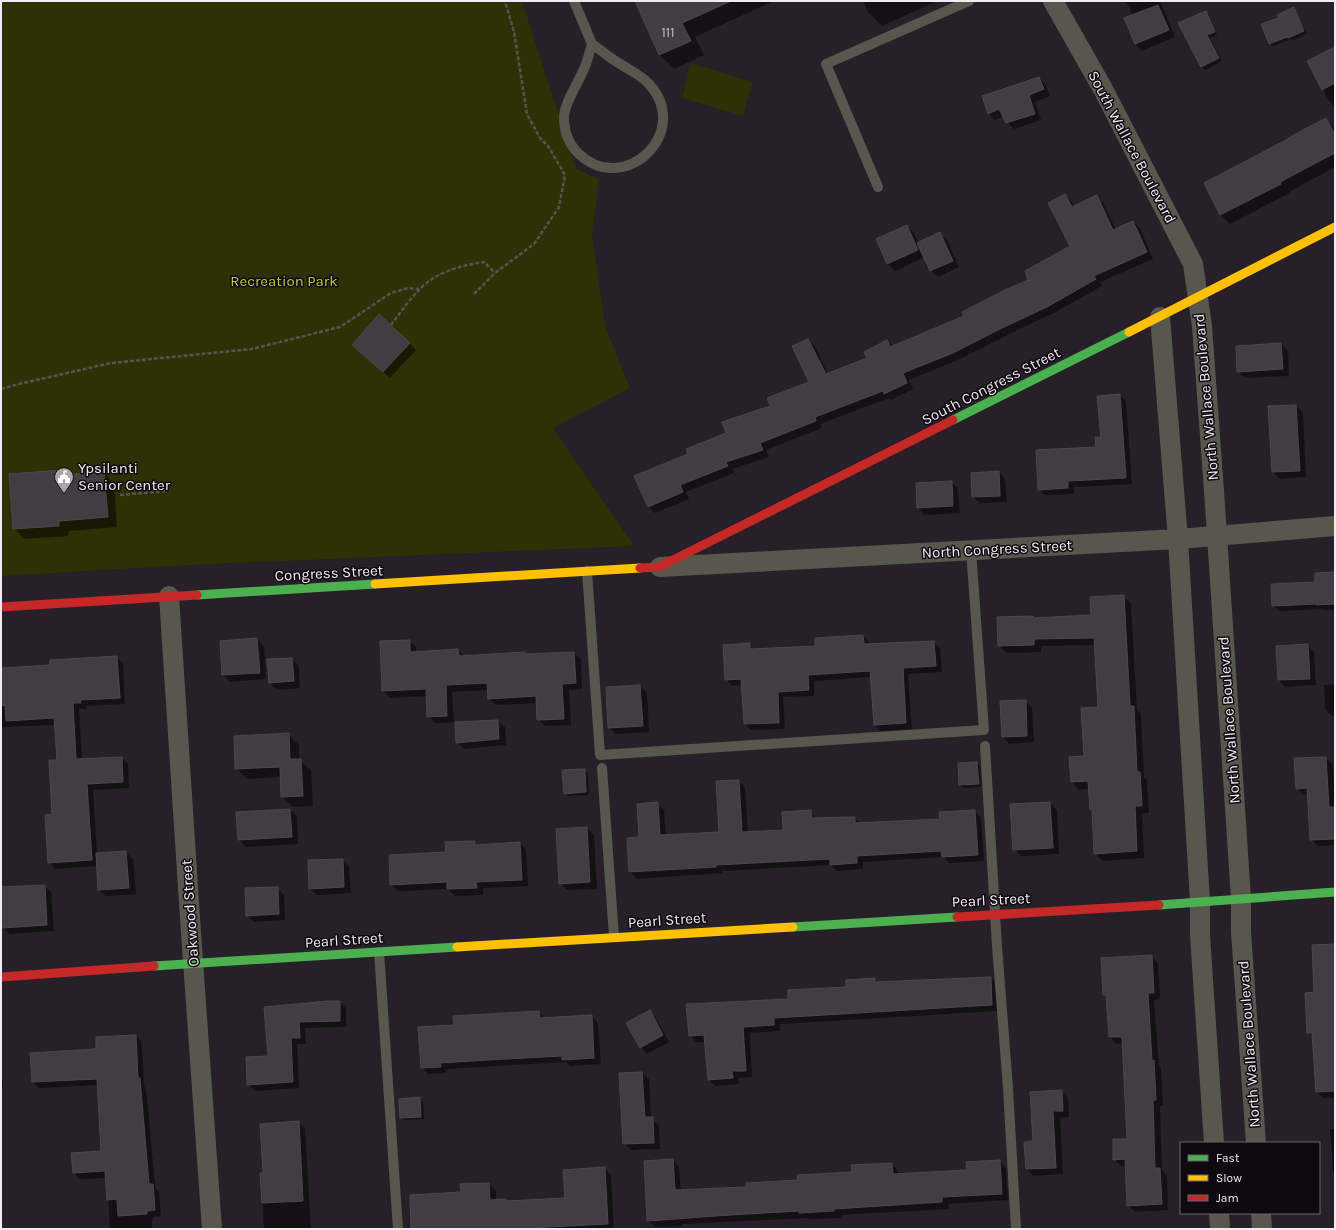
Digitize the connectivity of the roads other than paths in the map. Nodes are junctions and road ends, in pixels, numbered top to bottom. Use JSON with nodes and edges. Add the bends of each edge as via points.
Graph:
{"nodes":[{"id":1,"x":574,"y":1,"type":"edge"},
{"id":2,"x":969,"y":1,"type":"edge"},
{"id":3,"x":1053,"y":1,"type":"edge"},
{"id":4,"x":592,"y":44,"type":"junction"},
{"id":5,"x":878,"y":187,"type":"dead end"},
{"id":6,"x":1335,"y":227,"type":"edge"},
{"id":7,"x":1197,"y":298,"type":"junction"},
{"id":8,"x":1160,"y":317,"type":"junction"},
{"id":9,"x":1335,"y":526,"type":"edge"},
{"id":10,"x":1217,"y":536,"type":"junction"},
{"id":11,"x":1178,"y":539,"type":"junction"},
{"id":12,"x":971,"y":550,"type":"junction"},
{"id":13,"x":659,"y":567,"type":"junction"},
{"id":14,"x":587,"y":571,"type":"junction"},
{"id":15,"x":170,"y":596,"type":"junction"},
{"id":16,"x":1,"y":607,"type":"edge"},
{"id":17,"x":985,"y":746,"type":"dead end"},
{"id":18,"x":602,"y":768,"type":"dead end"},
{"id":19,"x":1335,"y":892,"type":"edge"},
{"id":20,"x":1240,"y":899,"type":"junction"},
{"id":21,"x":1200,"y":902,"type":"junction"},
{"id":22,"x":996,"y":914,"type":"junction"},
{"id":23,"x":614,"y":937,"type":"junction"},
{"id":24,"x":379,"y":952,"type":"junction"},
{"id":25,"x":194,"y":963,"type":"junction"},
{"id":26,"x":1,"y":977,"type":"edge"},
{"id":27,"x":1214,"y":1142,"type":"edge"},
{"id":28,"x":1256,"y":1142,"type":"edge"},
{"id":29,"x":1219,"y":1214,"type":"edge"},
{"id":30,"x":1261,"y":1214,"type":"edge"},
{"id":31,"x":212,"y":1229,"type":"edge"},
{"id":32,"x":398,"y":1229,"type":"edge"},
{"id":33,"x":1016,"y":1229,"type":"edge"},
{"id":34,"x":1220,"y":1229,"type":"edge"},
{"id":35,"x":1262,"y":1229,"type":"edge"}],
"edges":[{"from":1,"to":4,"type":"lane"},
{"from":2,"to":5,"type":"lane","via":[[826,64]]},
{"from":3,"to":7,"type":"street","name":"South Wallace Boulevard","via":[[1103,89],[1193,264]]},
{"from":4,"to":4,"type":"lane","via":[[564,116],[566,133],[573,147],[584,159],[599,166],[615,168],[631,165],[645,157],[656,144],[662,129],[663,113],[658,97],[649,84]]},
{"from":6,"to":7,"type":"street","name":"South Congress Street"},
{"from":7,"to":8,"type":"street","name":"South Congress Street"},
{"from":7,"to":10,"type":"street","name":"North Wallace Boulevard","via":[[1202,326]]},
{"from":8,"to":11,"type":"street"},
{"from":8,"to":13,"type":"street","name":"South Congress Street"},
{"from":9,"to":10,"type":"street","name":"North Congress Street"},
{"from":10,"to":11,"type":"street","name":"North Congress Street"},
{"from":10,"to":20,"type":"street","name":"North Wallace Boulevard"},
{"from":11,"to":12,"type":"street","name":"North Congress Street"},
{"from":11,"to":21,"type":"street"},
{"from":12,"to":13,"type":"street","name":"North Congress Street"},
{"from":12,"to":14,"type":"lane","via":[[984,730],[600,755]]},
{"from":13,"to":14,"type":"street","name":"Congress Street"},
{"from":14,"to":15,"type":"street","name":"Congress Street"},
{"from":15,"to":16,"type":"street","name":"Congress Street"},
{"from":15,"to":25,"type":"street","name":"Oakwood Street"},
{"from":17,"to":22,"type":"lane"},
{"from":18,"to":23,"type":"lane"},
{"from":19,"to":20,"type":"street","name":"Pearl Street"},
{"from":20,"to":21,"type":"street","name":"Pearl Street"},
{"from":20,"to":28,"type":"street","name":"North Wallace Boulevard"},
{"from":21,"to":22,"type":"street","name":"Pearl Street"},
{"from":21,"to":27,"type":"street"},
{"from":22,"to":23,"type":"street","name":"Pearl Street"},
{"from":22,"to":33,"type":"lane"},
{"from":23,"to":24,"type":"street","name":"Pearl Street"},
{"from":24,"to":25,"type":"street","name":"Pearl Street"},
{"from":24,"to":32,"type":"lane"},
{"from":25,"to":26,"type":"street","name":"Pearl Street"},
{"from":25,"to":31,"type":"street","name":"Oakwood Street"},
{"from":29,"to":34,"type":"street"},
{"from":30,"to":35,"type":"street"}]}
